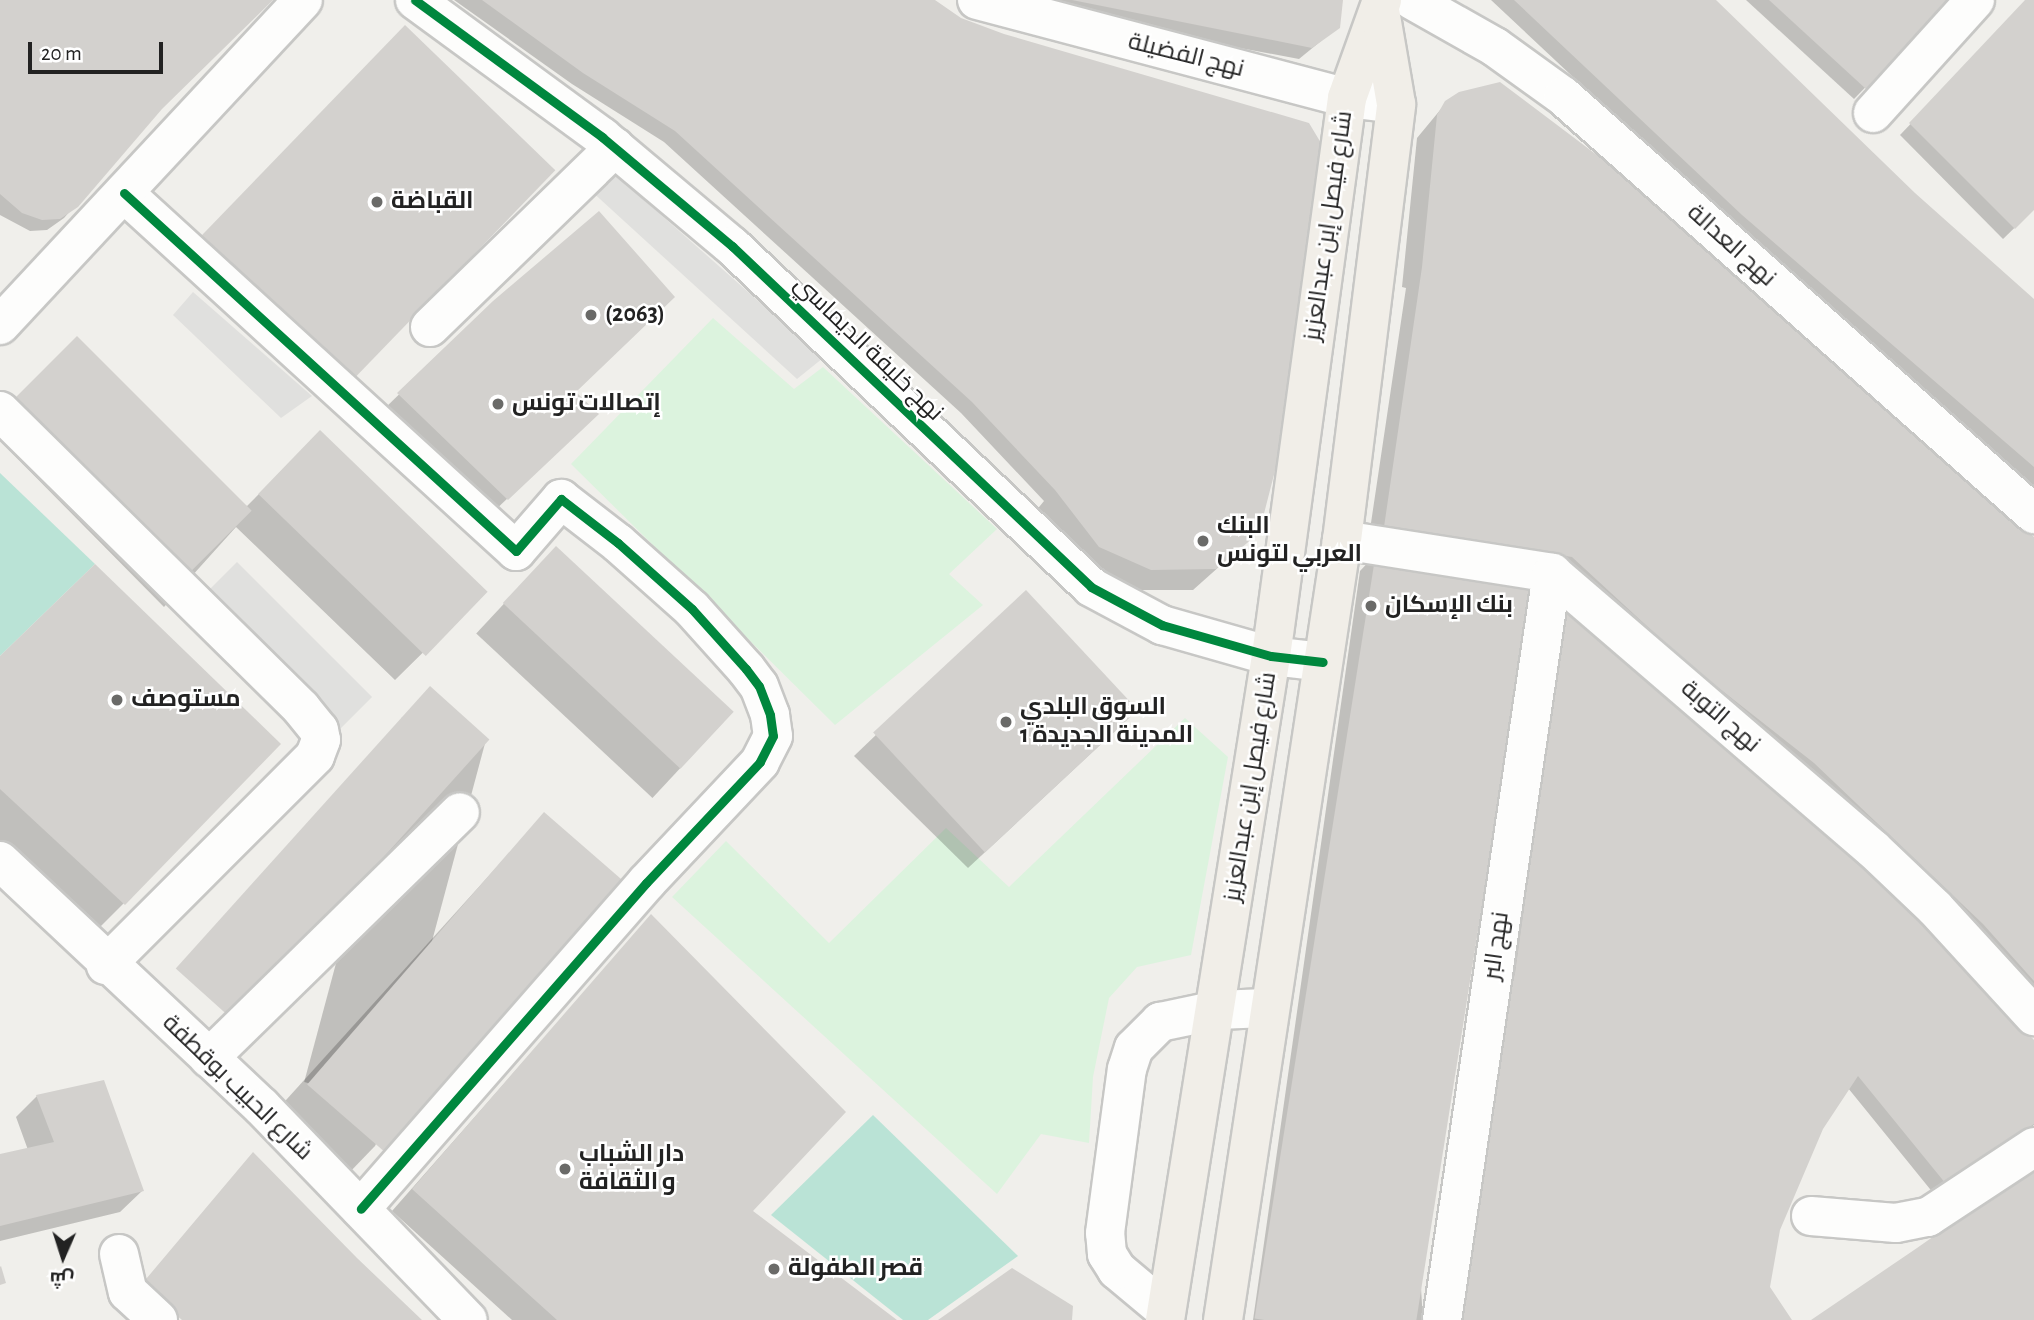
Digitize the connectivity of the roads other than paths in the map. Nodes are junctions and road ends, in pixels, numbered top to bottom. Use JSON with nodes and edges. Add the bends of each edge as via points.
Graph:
{"nodes":[{"id":1,"x":303,"y":0,"type":"edge"},
{"id":2,"x":415,"y":0,"type":"edge"},
{"id":3,"x":977,"y":0,"type":"edge"},
{"id":4,"x":1975,"y":0,"type":"edge"},
{"id":5,"x":1391,"y":3,"type":"edge"},
{"id":6,"x":1347,"y":98,"type":"junction"},
{"id":7,"x":1396,"y":104,"type":"junction"},
{"id":8,"x":1873,"y":113,"type":"dead end"},
{"id":9,"x":615,"y":148,"type":"junction"},
{"id":10,"x":124,"y":193,"type":"junction"},
{"id":11,"x":7,"y":304,"type":"edge"},
{"id":12,"x":430,"y":327,"type":"dead end"},
{"id":13,"x":0,"y":411,"type":"edge"},
{"id":14,"x":2034,"y":514,"type":"edge"},
{"id":15,"x":1342,"y":540,"type":"junction"},
{"id":16,"x":1552,"y":573,"type":"junction"},
{"id":17,"x":1271,"y":656,"type":"junction"},
{"id":18,"x":1323,"y":662,"type":"junction"},
{"id":19,"x":460,"y":812,"type":"dead end"},
{"id":20,"x":0,"y":861,"type":"edge"},
{"id":21,"x":106,"y":965,"type":"junction"},
{"id":22,"x":1267,"y":1009,"type":"junction"},
{"id":23,"x":1217,"y":1010,"type":"junction"},
{"id":24,"x":2034,"y":1016,"type":"edge"},
{"id":25,"x":209,"y":1058,"type":"junction"},
{"id":26,"x":2034,"y":1147,"type":"edge"},
{"id":27,"x":361,"y":1209,"type":"junction"},
{"id":28,"x":1811,"y":1216,"type":"dead end"},
{"id":29,"x":119,"y":1254,"type":"dead end"},
{"id":30,"x":1166,"y":1316,"type":"edge"},
{"id":31,"x":158,"y":1320,"type":"edge"},
{"id":32,"x":468,"y":1320,"type":"edge"},
{"id":33,"x":1223,"y":1320,"type":"edge"},
{"id":34,"x":1442,"y":1320,"type":"edge"}],
"edges":[{"from":1,"to":10,"type":"street"},
{"from":2,"to":9,"type":"street","name":"نهج خليفة الديماسي"},
{"from":3,"to":6,"type":"street","name":"نهج الفضيلة"},
{"from":4,"to":8,"type":"street"},
{"from":5,"to":6,"type":"main road","name":"شارع فيصل إبن عبدالعزيز"},
{"from":5,"to":7,"type":"main road","name":"شارع فيصل إبن عبدالعزيز"},
{"from":5,"to":14,"type":"street","name":"نهج العدالة","via":[[1495,47],[1563,96]]},
{"from":6,"to":7,"type":"street","name":"نهج الفضيلة"},
{"from":6,"to":17,"type":"main road","name":"شارع فيصل إبن عبدالعزيز"},
{"from":7,"to":15,"type":"main road","name":"شارع فيصل إبن عبدالعزيز"},
{"from":9,"to":12,"type":"street"},
{"from":9,"to":17,"type":"street","name":"نهج خليفة الديماسي","via":[[733,246],[1091,587],[1147,619]]},
{"from":10,"to":11,"type":"street"},
{"from":10,"to":27,"type":"street","via":[[516,551],[561,499],[618,543],[692,609],[746,669],[759,686],[770,715],[773,736],[760,762],[646,883]]},
{"from":13,"to":21,"type":"street","via":[[300,708],[319,730],[321,740],[315,756]]},
{"from":15,"to":16,"type":"street"},
{"from":15,"to":18,"type":"main road","name":"شارع فيصل إبن عبدالعزيز"},
{"from":16,"to":24,"type":"street","name":"نهج التوبة","via":[[1873,849],[1935,908]]},
{"from":16,"to":34,"type":"street","name":"نهج البر"},
{"from":17,"to":18,"type":"street","name":"نهج خليفة الديماسي"},
{"from":17,"to":23,"type":"main road","name":"شارع فيصل إبن عبدالعزيز"},
{"from":18,"to":22,"type":"main road","name":"شارع فيصل إبن عبدالعزيز"},
{"from":19,"to":25,"type":"street"},
{"from":20,"to":21,"type":"street","name":"شارع الحبيب بوقطفة"},
{"from":21,"to":25,"type":"street","name":"شارع الحبيب بوقطفة"},
{"from":22,"to":23,"type":"street"},
{"from":22,"to":33,"type":"main road","name":"شارع فيصل إبن عبدالعزيز"},
{"from":23,"to":30,"type":"main road","name":"شارع فيصل إبن عبدالعزيز"},
{"from":23,"to":30,"type":"street","via":[[1160,1021],[1134,1048],[1126,1069],[1105,1233],[1107,1254],[1117,1270]]},
{"from":25,"to":27,"type":"street","name":"شارع الحبيب بوقطفة"},
{"from":26,"to":28,"type":"street","via":[[1928,1217],[1896,1223]]},
{"from":27,"to":32,"type":"street","name":"شارع الحبيب بوقطفة"},
{"from":29,"to":31,"type":"street","via":[[128,1292]]}]}
